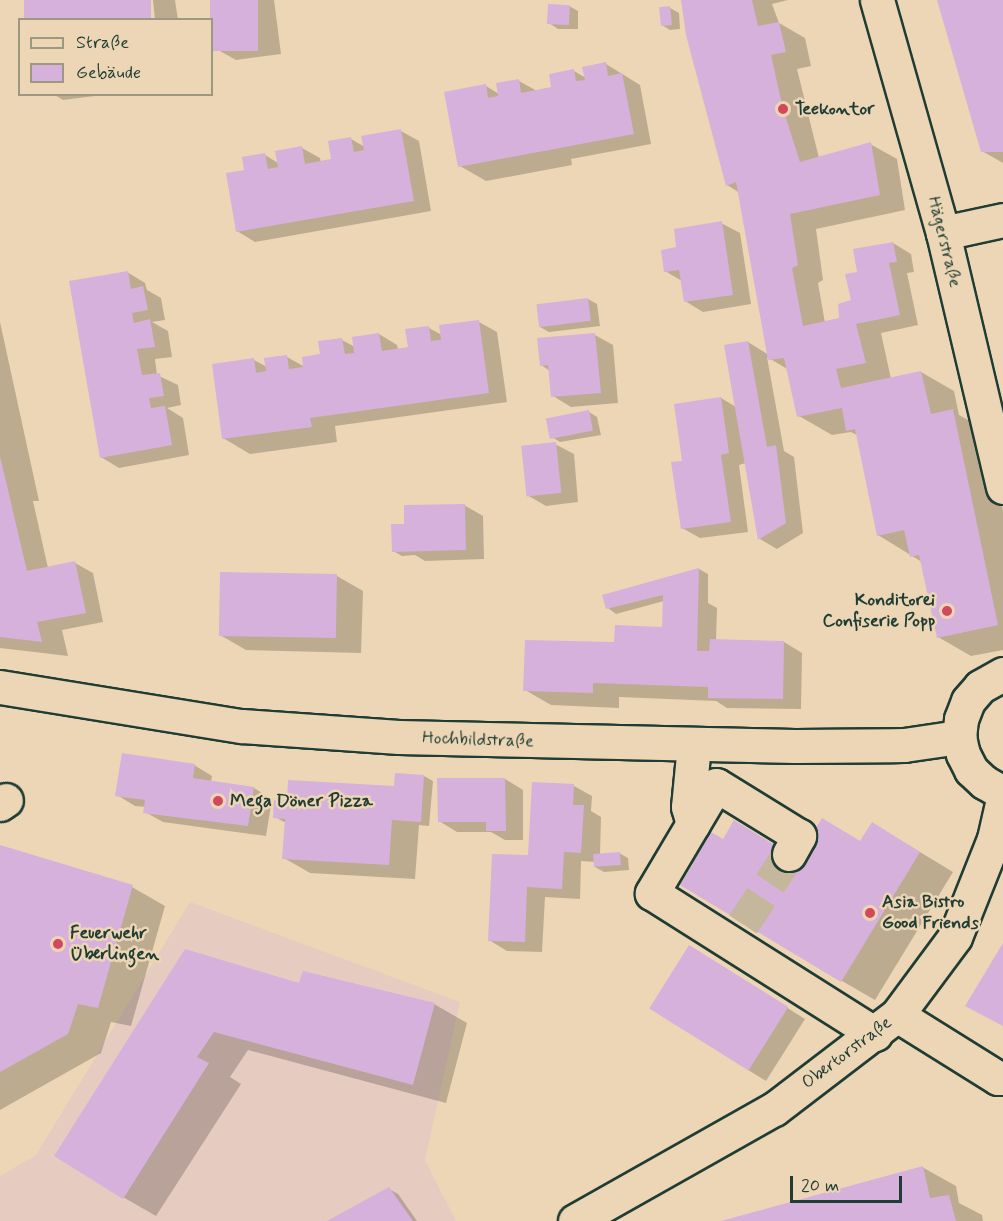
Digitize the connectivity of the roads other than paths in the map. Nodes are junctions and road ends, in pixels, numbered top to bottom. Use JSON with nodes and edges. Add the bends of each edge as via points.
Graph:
{"nodes":[{"id":1,"x":877,"y":0,"type":"edge"},
{"id":2,"x":1003,"y":220,"type":"edge"},
{"id":3,"x":943,"y":233,"type":"junction"},
{"id":4,"x":1003,"y":486,"type":"edge"},
{"id":5,"x":1003,"y":674,"type":"edge"},
{"id":6,"x":0,"y":687,"type":"edge"},
{"id":7,"x":959,"y":737,"type":"junction"},
{"id":8,"x":694,"y":745,"type":"junction"},
{"id":9,"x":1003,"y":793,"type":"edge"},
{"id":10,"x":1003,"y":799,"type":"edge"},
{"id":11,"x":693,"y":824,"type":"junction"},
{"id":12,"x":789,"y":854,"type":"tunnel mouth"},
{"id":13,"x":886,"y":1024,"type":"junction"},
{"id":14,"x":1003,"y":1078,"type":"edge"},
{"id":15,"x":584,"y":1219,"type":"edge"}],
"edges":[{"from":1,"to":3,"type":"street","name":"Hägerstraße"},
{"from":2,"to":3,"type":"street"},
{"from":3,"to":4,"type":"street","name":"Hägerstraße"},
{"from":5,"to":7,"type":"street","via":[[980,687],[968,701]]},
{"from":6,"to":8,"type":"street","name":"Hochbildstraße","via":[[242,726],[399,737]]},
{"from":7,"to":8,"type":"street","name":"Hochbildstraße","via":[[904,745]]},
{"from":7,"to":9,"type":"street","via":[[971,770]]},
{"from":8,"to":11,"type":"street","via":[[688,807]]},
{"from":10,"to":13,"type":"street","name":"Obertorstraße","via":[[994,839],[955,937]]},
{"from":11,"to":12,"type":"street","via":[[716,785],[799,836]]},
{"from":11,"to":13,"type":"street","via":[[652,893],[737,933]]},
{"from":13,"to":14,"type":"street"},
{"from":13,"to":15,"type":"street","name":"Obertorstraße","via":[[774,1109]]}]}
